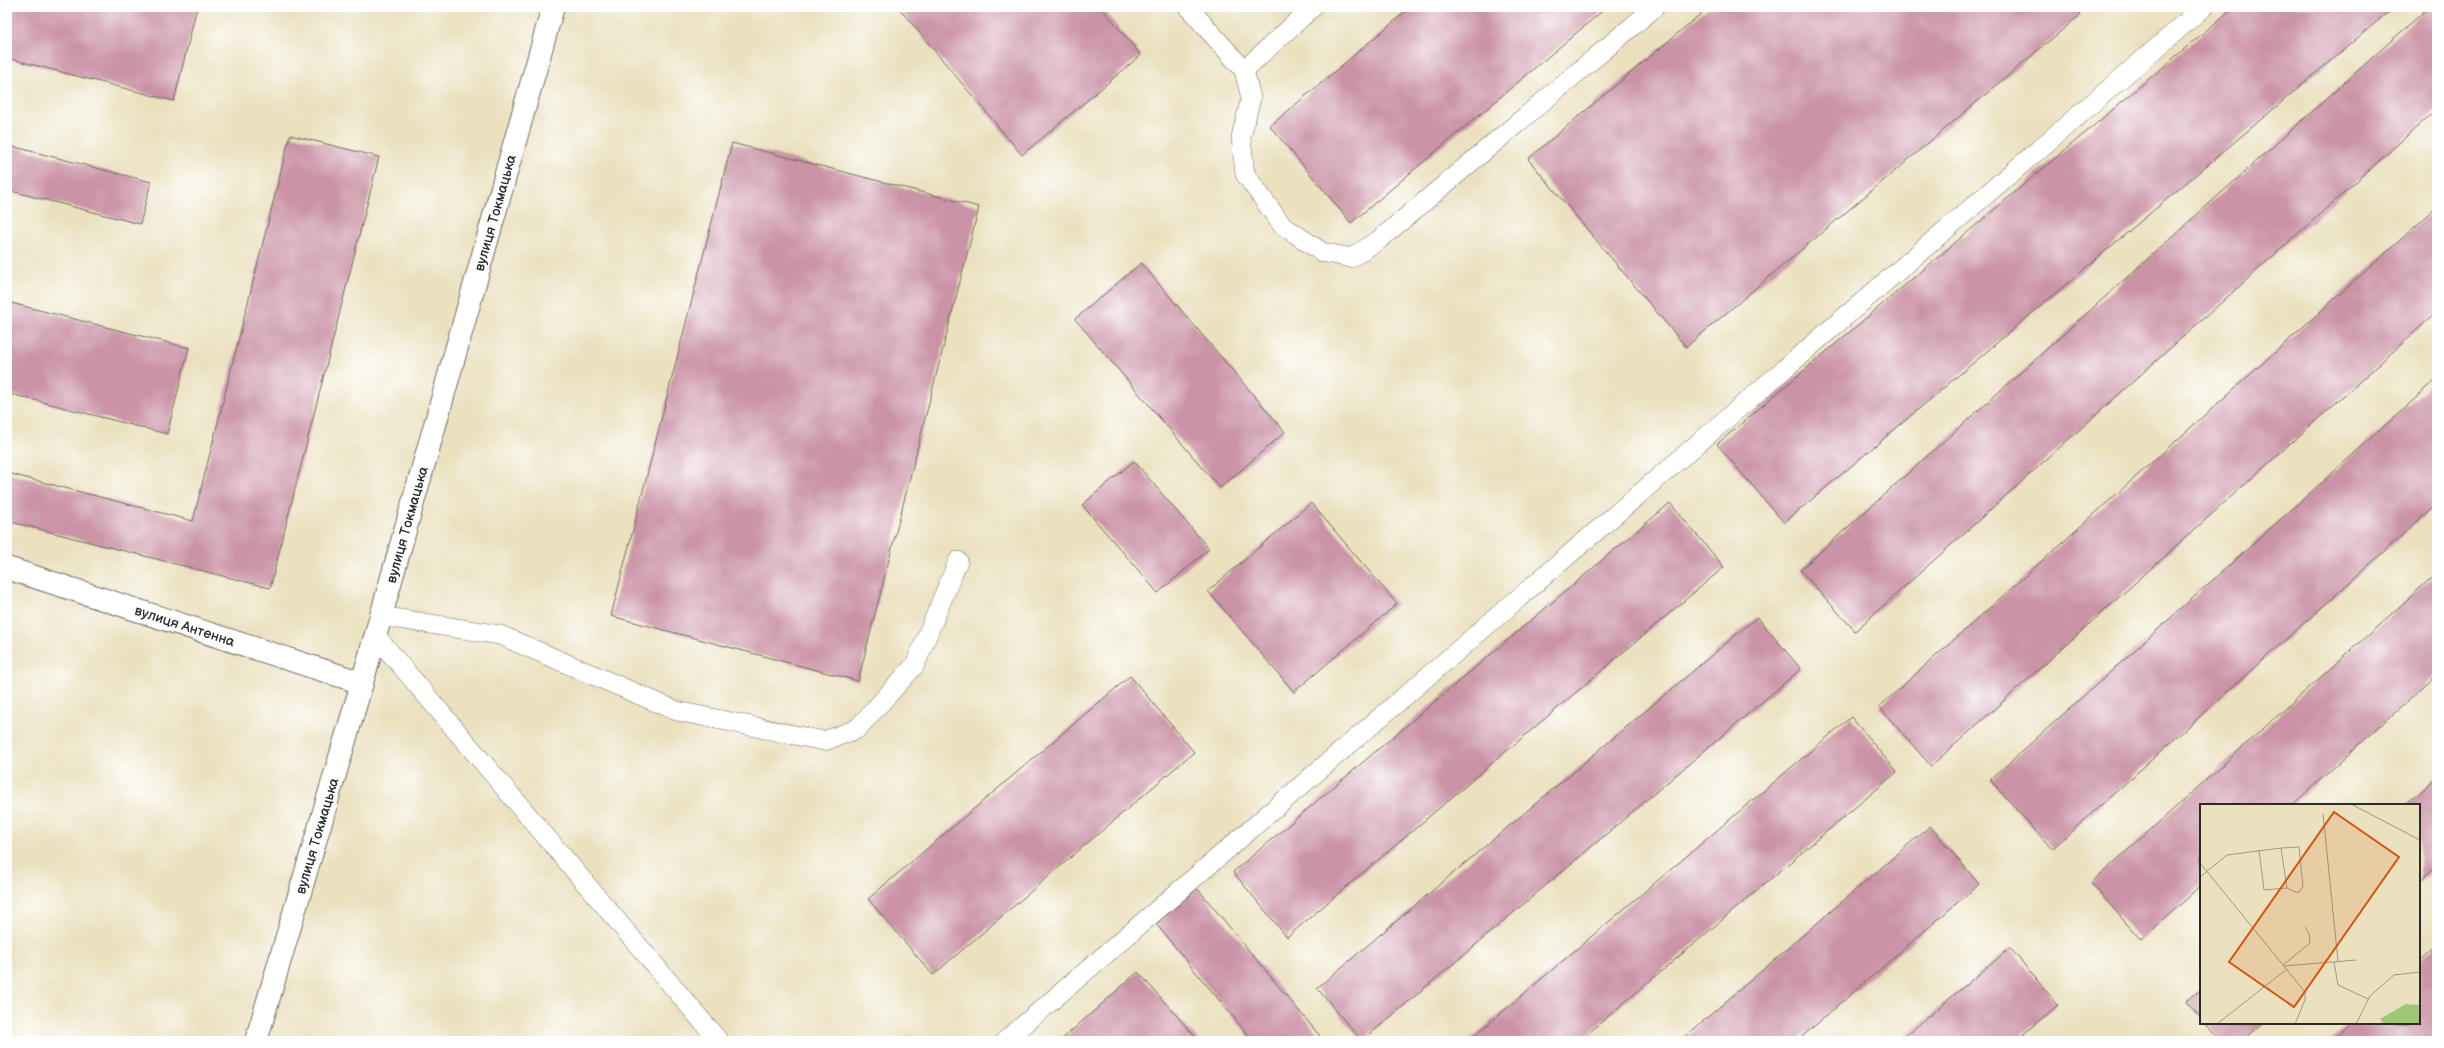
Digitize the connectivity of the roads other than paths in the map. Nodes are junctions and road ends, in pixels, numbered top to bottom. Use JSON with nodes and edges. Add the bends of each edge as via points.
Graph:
{"nodes":[{"id":1,"x":553,"y":7,"type":"edge"},
{"id":2,"x":1188,"y":7,"type":"edge"},
{"id":3,"x":1313,"y":7,"type":"edge"},
{"id":4,"x":1655,"y":7,"type":"edge"},
{"id":5,"x":2204,"y":7,"type":"edge"},
{"id":6,"x":1244,"y":70,"type":"junction"},
{"id":7,"x":958,"y":561,"type":"dead end"},
{"id":8,"x":7,"y":568,"type":"edge"},
{"id":9,"x":378,"y":626,"type":"junction"},
{"id":10,"x":362,"y":683,"type":"junction"},
{"id":11,"x":256,"y":1041,"type":"edge"},
{"id":12,"x":719,"y":1041,"type":"edge"},
{"id":13,"x":1005,"y":1041,"type":"edge"}],
"edges":[{"from":1,"to":9,"type":"street","name":"вулиця Токмацька"},
{"from":2,"to":6,"type":"lane"},
{"from":3,"to":6,"type":"lane"},
{"from":4,"to":6,"type":"lane","via":[[1380,238],[1351,258],[1322,252],[1282,225],[1245,174],[1241,137],[1251,98]]},
{"from":5,"to":13,"type":"lane"},
{"from":7,"to":9,"type":"lane","via":[[915,665],[858,729],[824,742],[677,711],[500,635]]},
{"from":8,"to":10,"type":"street","name":"вулиця Антенна"},
{"from":9,"to":10,"type":"street","name":"вулиця Токмацька"},
{"from":9,"to":12,"type":"lane"},
{"from":10,"to":11,"type":"street","name":"вулиця Токмацька"}]}
